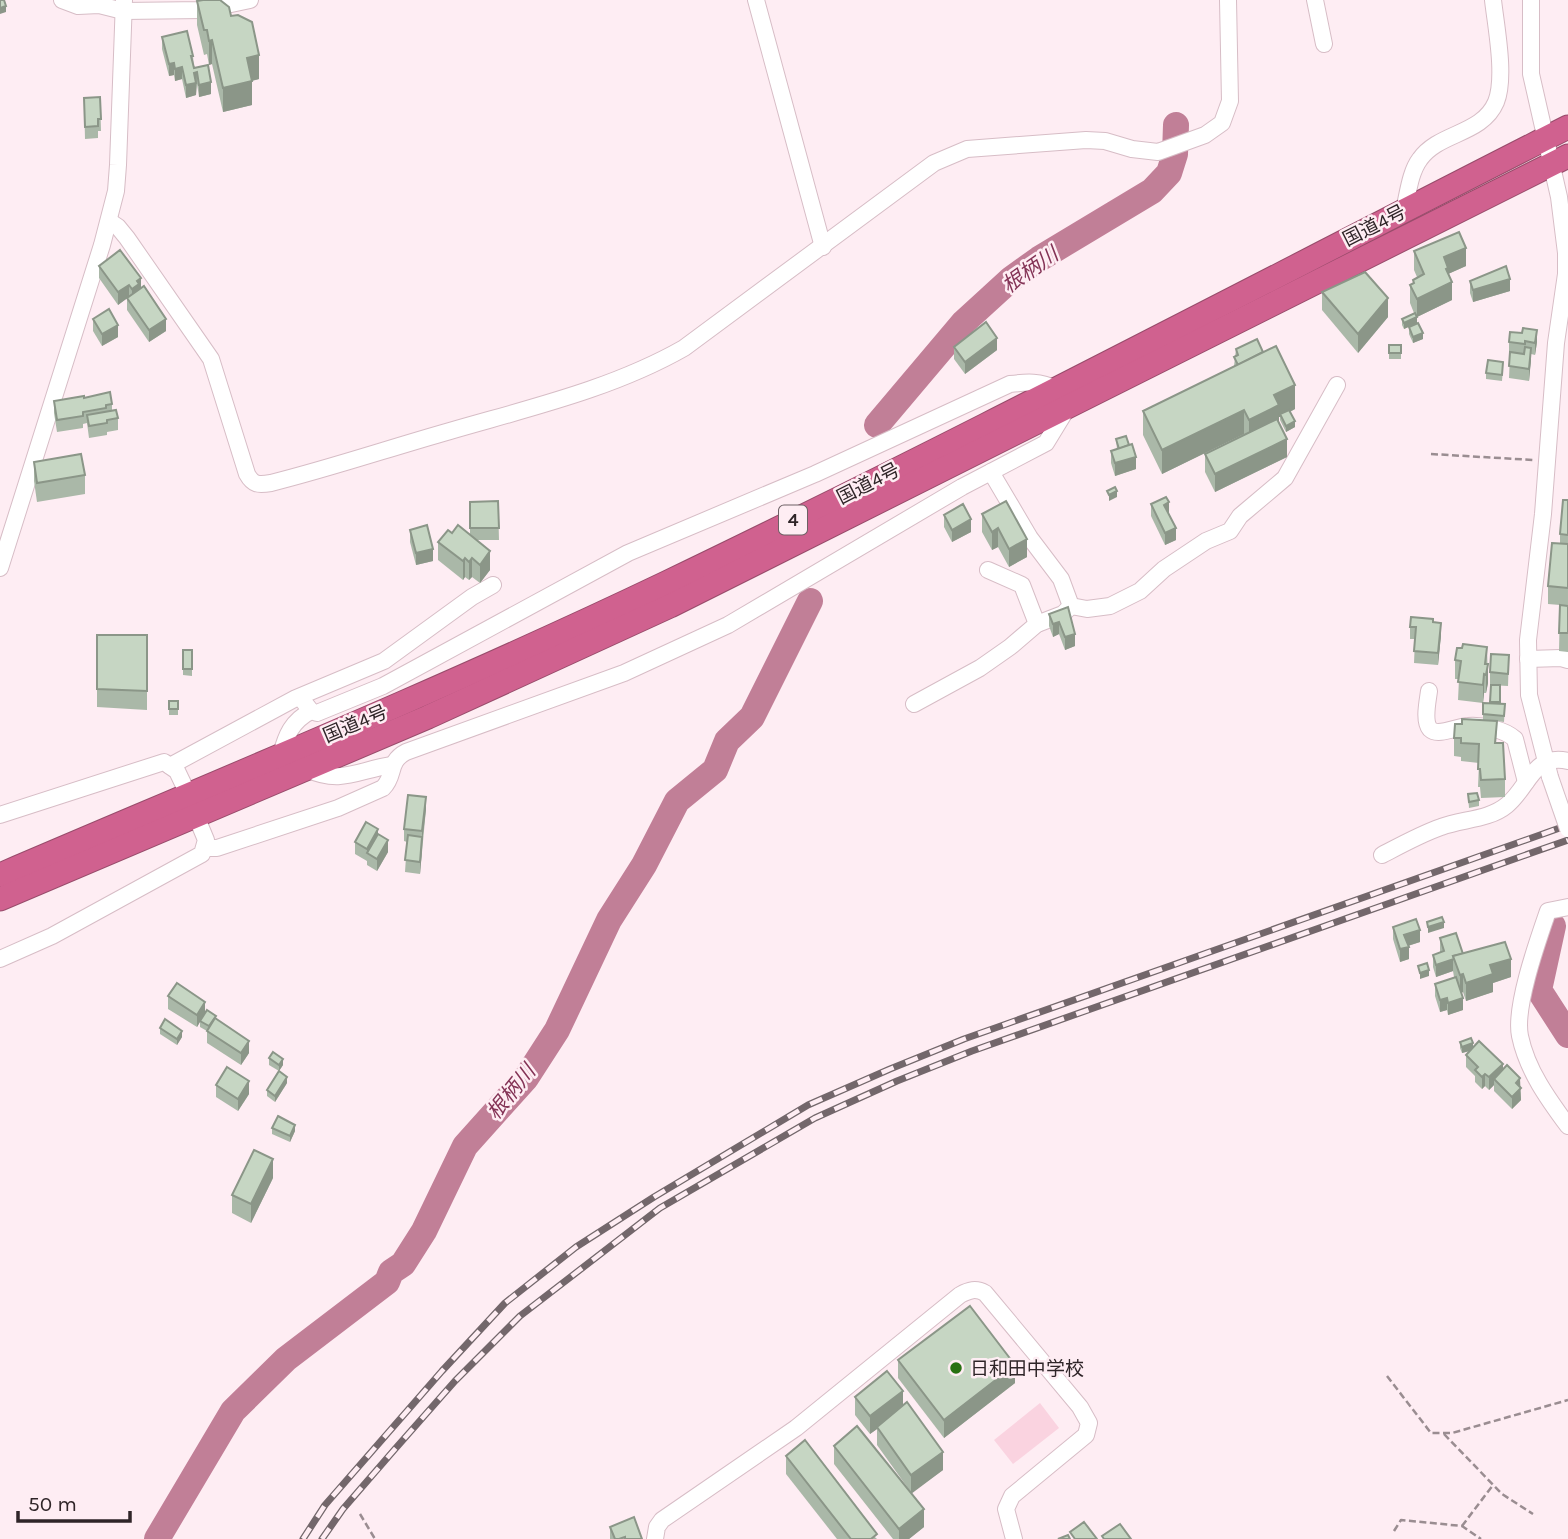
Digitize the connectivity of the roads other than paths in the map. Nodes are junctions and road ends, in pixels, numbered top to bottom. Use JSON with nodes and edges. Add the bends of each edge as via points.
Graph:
{"nodes":[{"id":1,"x":62,"y":0,"type":"edge"},
{"id":2,"x":250,"y":0,"type":"edge"},
{"id":3,"x":756,"y":0,"type":"edge"},
{"id":4,"x":1228,"y":0,"type":"edge"},
{"id":5,"x":1315,"y":0,"type":"edge"},
{"id":6,"x":1493,"y":0,"type":"edge"},
{"id":7,"x":1531,"y":0,"type":"edge"},
{"id":8,"x":124,"y":5,"type":"edge"},
{"id":9,"x":1324,"y":44,"type":"dead end"},
{"id":10,"x":1568,"y":127,"type":"edge"},
{"id":11,"x":1545,"y":139,"type":"junction"},
{"id":12,"x":1560,"y":160,"type":"edge"},
{"id":13,"x":1404,"y":210,"type":"junction"},
{"id":14,"x":109,"y":221,"type":"junction"},
{"id":15,"x":823,"y":247,"type":"junction"},
{"id":16,"x":1337,"y":385,"type":"dead end"},
{"id":17,"x":1062,"y":398,"type":"junction"},
{"id":18,"x":1560,"y":406,"type":"edge"},
{"id":19,"x":991,"y":472,"type":"junction"},
{"id":20,"x":0,"y":568,"type":"edge"},
{"id":21,"x":988,"y":570,"type":"dead end"},
{"id":22,"x":494,"y":585,"type":"dead end"},
{"id":23,"x":1071,"y":606,"type":"junction"},
{"id":24,"x":1037,"y":624,"type":"junction"},
{"id":25,"x":1528,"y":659,"type":"junction"},
{"id":26,"x":1568,"y":660,"type":"edge"},
{"id":27,"x":1429,"y":691,"type":"dead end"},
{"id":28,"x":300,"y":697,"type":"junction"},
{"id":29,"x":914,"y":704,"type":"dead end"},
{"id":30,"x":311,"y":711,"type":"junction"},
{"id":31,"x":281,"y":755,"type":"junction"},
{"id":32,"x":1545,"y":761,"type":"junction"},
{"id":33,"x":1568,"y":761,"type":"edge"},
{"id":34,"x":392,"y":765,"type":"junction"},
{"id":35,"x":170,"y":766,"type":"junction"},
{"id":36,"x":307,"y":769,"type":"junction"},
{"id":37,"x":1526,"y":782,"type":"junction"},
{"id":38,"x":192,"y":805,"type":"junction"},
{"id":39,"x":0,"y":816,"type":"edge"},
{"id":40,"x":1568,"y":829,"type":"edge"},
{"id":41,"x":205,"y":848,"type":"junction"},
{"id":42,"x":1382,"y":855,"type":"dead end"},
{"id":43,"x":0,"y":875,"type":"edge"},
{"id":44,"x":0,"y":899,"type":"edge"},
{"id":45,"x":1568,"y":907,"type":"edge"},
{"id":46,"x":0,"y":958,"type":"edge"},
{"id":47,"x":1568,"y":1126,"type":"edge"},
{"id":48,"x":655,"y":1539,"type":"edge"},
{"id":49,"x":1014,"y":1539,"type":"edge"}],
"edges":[{"from":1,"to":8,"type":"street","via":[[78,6]]},
{"from":2,"to":8,"type":"street","via":[[203,10]]},
{"from":3,"to":15,"type":"street"},
{"from":4,"to":15,"type":"street","via":[[1230,100],[1222,123],[1205,135],[1158,152],[1086,140],[967,149],[934,163]]},
{"from":5,"to":9,"type":"street"},
{"from":6,"to":13,"type":"street","via":[[1500,74],[1496,102],[1469,129],[1418,160]]},
{"from":7,"to":11,"type":"street","via":[[1531,75]]},
{"from":8,"to":14,"type":"street","via":[[118,165]]},
{"from":10,"to":11,"type":"highway","name":"国道4号","number":"4"},
{"from":11,"to":12,"type":"street"},
{"from":11,"to":13,"type":"highway","name":"国道4号","number":"4"},
{"from":12,"to":17,"type":"highway","name":"国道4号","number":"4"},
{"from":12,"to":18,"type":"street","via":[[1566,274],[1556,343]]},
{"from":13,"to":17,"type":"highway","name":"国道4号","number":"4"},
{"from":14,"to":15,"type":"street","via":[[127,238],[205,348],[247,474],[259,485],[551,402],[634,373],[684,348]]},
{"from":14,"to":20,"type":"street"},
{"from":16,"to":23,"type":"street","via":[[1285,478],[1240,516],[1230,531],[1206,541],[1139,591],[1110,606]]},
{"from":17,"to":19,"type":"street","via":[[1046,443]]},
{"from":17,"to":30,"type":"street","via":[[1044,383],[1010,384],[628,553],[383,686],[317,713]]},
{"from":17,"to":31,"type":"highway","name":"国道4号","number":"4","via":[[423,695]]},
{"from":17,"to":36,"type":"highway","name":"国道4号","number":"4","via":[[670,606]]},
{"from":18,"to":25,"type":"street","via":[[1547,461]]},
{"from":19,"to":23,"type":"street","via":[[1061,579]]},
{"from":19,"to":34,"type":"street","via":[[699,640],[576,691],[398,755]]},
{"from":21,"to":24,"type":"street","via":[[1022,585]]},
{"from":22,"to":28,"type":"street","via":[[384,661]]},
{"from":23,"to":24,"type":"street"},
{"from":24,"to":29,"type":"street","via":[[980,668]]},
{"from":25,"to":26,"type":"street"},
{"from":25,"to":32,"type":"street","via":[[1529,695]]},
{"from":27,"to":37,"type":"street","via":[[1427,718],[1432,730],[1485,727],[1511,736]]},
{"from":28,"to":30,"type":"street"},
{"from":28,"to":35,"type":"street"},
{"from":30,"to":31,"type":"street","via":[[293,724]]},
{"from":31,"to":38,"type":"highway","name":"国道4号","number":"4"},
{"from":32,"to":33,"type":"street"},
{"from":32,"to":37,"type":"street"},
{"from":32,"to":40,"type":"street","bridge":true},
{"from":34,"to":36,"type":"street","via":[[342,778]]},
{"from":34,"to":41,"type":"street","via":[[383,788],[338,808]]},
{"from":35,"to":38,"type":"street","via":[[177,771]]},
{"from":35,"to":39,"type":"street","via":[[155,763]]},
{"from":36,"to":38,"type":"highway","name":"国道4号","number":"4"},
{"from":37,"to":42,"type":"street","via":[[1502,809],[1443,826]]},
{"from":38,"to":41,"type":"street"},
{"from":38,"to":43,"type":"highway","name":"国道4号","number":"4"},
{"from":38,"to":44,"type":"highway","name":"国道4号","number":"4"},
{"from":41,"to":46,"type":"street","via":[[195,859],[52,936]]},
{"from":45,"to":47,"type":"street","via":[[1548,911],[1520,1013],[1519,1035],[1536,1079]]},
{"from":48,"to":49,"type":"street","via":[[662,1520],[796,1428],[960,1295],[980,1290],[1089,1423],[1086,1435],[1012,1496],[1006,1509]]}]}
